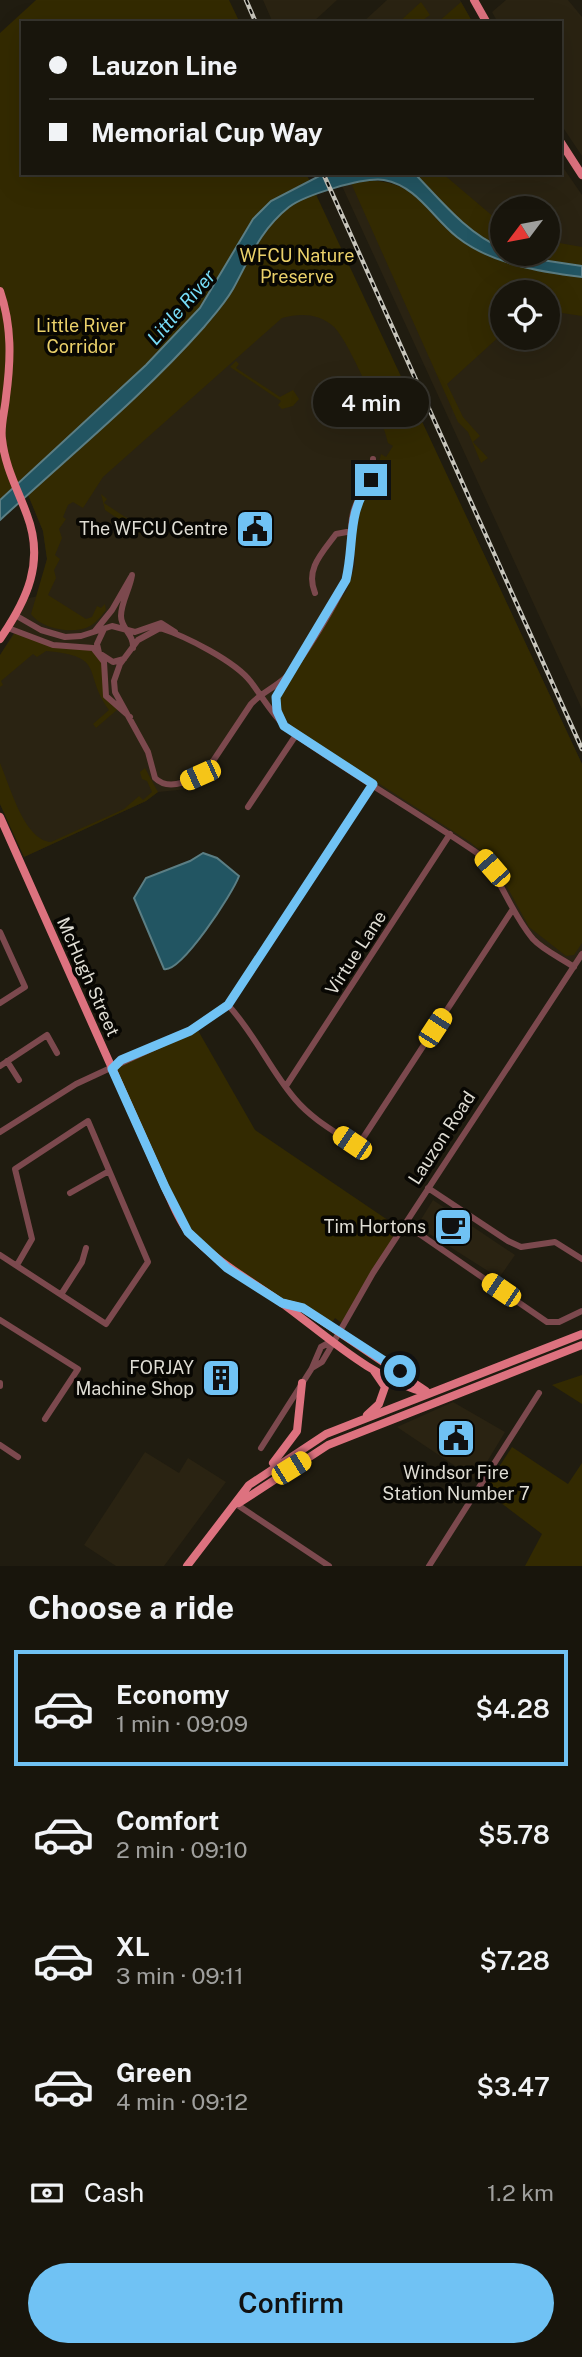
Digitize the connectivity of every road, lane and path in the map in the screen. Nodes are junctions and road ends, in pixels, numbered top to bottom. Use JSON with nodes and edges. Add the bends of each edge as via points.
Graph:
{"nodes":[{"id":1,"x":474,"y":0,"type":"edge"},
{"id":2,"x":486,"y":21,"type":"edge"},
{"id":3,"x":562,"y":144,"type":"edge"},
{"id":4,"x":582,"y":175,"type":"edge"},
{"id":5,"x":0,"y":291,"type":"edge"},
{"id":6,"x":373,"y":459,"type":"dead end"},
{"id":7,"x":352,"y":531,"type":"junction"},
{"id":8,"x":315,"y":593,"type":"dead end"},
{"id":9,"x":15,"y":615,"type":"junction"},
{"id":10,"x":8,"y":628,"type":"junction"},
{"id":11,"x":104,"y":629,"type":"junction"},
{"id":12,"x":126,"y":629,"type":"junction"},
{"id":13,"x":95,"y":631,"type":"junction"},
{"id":14,"x":177,"y":633,"type":"junction"},
{"id":15,"x":0,"y":639,"type":"edge"},
{"id":16,"x":132,"y":650,"type":"junction"},
{"id":17,"x":99,"y":653,"type":"junction"},
{"id":18,"x":127,"y":657,"type":"junction"},
{"id":19,"x":287,"y":676,"type":"junction"},
{"id":20,"x":259,"y":695,"type":"junction"},
{"id":21,"x":131,"y":718,"type":"junction"},
{"id":22,"x":284,"y":726,"type":"junction"},
{"id":23,"x":296,"y":735,"type":"junction"},
{"id":24,"x":373,"y":784,"type":"junction"},
{"id":25,"x":248,"y":807,"type":"dead end"},
{"id":26,"x":0,"y":817,"type":"edge"},
{"id":27,"x":450,"y":834,"type":"junction"},
{"id":28,"x":513,"y":909,"type":"junction"},
{"id":29,"x":0,"y":932,"type":"edge"},
{"id":30,"x":582,"y":954,"type":"edge"},
{"id":31,"x":574,"y":967,"type":"junction"},
{"id":32,"x":0,"y":1003,"type":"edge"},
{"id":33,"x":228,"y":1005,"type":"junction"},
{"id":34,"x":57,"y":1053,"type":"dead end"},
{"id":35,"x":7,"y":1061,"type":"junction"},
{"id":36,"x":0,"y":1066,"type":"edge"},
{"id":37,"x":112,"y":1069,"type":"junction"},
{"id":38,"x":19,"y":1080,"type":"dead end"},
{"id":39,"x":286,"y":1086,"type":"junction"},
{"id":40,"x":0,"y":1132,"type":"edge"},
{"id":41,"x":109,"y":1171,"type":"junction"},
{"id":42,"x":428,"y":1188,"type":"junction"},
{"id":43,"x":70,"y":1194,"type":"dead end"},
{"id":44,"x":405,"y":1224,"type":"junction"},
{"id":45,"x":86,"y":1248,"type":"dead end"},
{"id":46,"x":0,"y":1255,"type":"edge"},
{"id":47,"x":582,"y":1259,"type":"edge"},
{"id":48,"x":17,"y":1265,"type":"junction"},
{"id":49,"x":62,"y":1293,"type":"junction"},
{"id":50,"x":282,"y":1303,"type":"junction"},
{"id":51,"x":582,"y":1311,"type":"edge"},
{"id":52,"x":0,"y":1320,"type":"edge"},
{"id":53,"x":338,"y":1331,"type":"junction"},
{"id":54,"x":582,"y":1334,"type":"edge"},
{"id":55,"x":332,"y":1341,"type":"junction"},
{"id":56,"x":582,"y":1345,"type":"edge"},
{"id":57,"x":370,"y":1366,"type":"junction"},
{"id":58,"x":302,"y":1383,"type":"junction"},
{"id":59,"x":539,"y":1392,"type":"dead end"},
{"id":60,"x":428,"y":1393,"type":"junction"},
{"id":61,"x":432,"y":1403,"type":"junction"},
{"id":62,"x":45,"y":1419,"type":"dead end"},
{"id":63,"x":360,"y":1420,"type":"junction"},
{"id":64,"x":0,"y":1446,"type":"edge"},
{"id":65,"x":261,"y":1448,"type":"dead end"},
{"id":66,"x":18,"y":1457,"type":"dead end"},
{"id":67,"x":265,"y":1472,"type":"junction"},
{"id":68,"x":236,"y":1504,"type":"junction"},
{"id":69,"x":187,"y":1566,"type":"edge"},
{"id":70,"x":328,"y":1566,"type":"edge"},
{"id":71,"x":429,"y":1566,"type":"edge"}],
"edges":[{"from":1,"to":2,"type":"main road"},
{"from":3,"to":4,"type":"main road"},
{"from":5,"to":9,"type":"main road","via":[[12,355],[2,437],[36,549],[32,584]]},
{"from":6,"to":7,"type":"street","via":[[371,480],[355,507]]},
{"from":7,"to":8,"type":"street","via":[[336,534],[312,569]]},
{"from":7,"to":19,"type":"street","via":[[346,580]]},
{"from":9,"to":10,"type":"main road"},
{"from":9,"to":13,"type":"street","via":[[65,637]]},
{"from":10,"to":15,"type":"main road"},
{"from":10,"to":17,"type":"street","via":[[53,645],[88,647]]},
{"from":11,"to":12,"type":"street"},
{"from":11,"to":13,"type":"street"},
{"from":11,"to":17,"type":"street","via":[[97,645]]},
{"from":12,"to":13,"type":"street","via":[[121,615],[132,575]]},
{"from":12,"to":14,"type":"street","via":[[135,632],[161,623]]},
{"from":12,"to":16,"type":"street"},
{"from":14,"to":16,"type":"street","via":[[152,630]]},
{"from":14,"to":20,"type":"street","via":[[240,672]]},
{"from":16,"to":18,"type":"street"},
{"from":17,"to":18,"type":"street","via":[[113,662]]},
{"from":17,"to":21,"type":"street","via":[[106,696]]},
{"from":18,"to":21,"type":"street","via":[[114,681],[115,692]]},
{"from":19,"to":20,"type":"street"},
{"from":19,"to":22,"type":"street","via":[[276,697]]},
{"from":20,"to":21,"type":"street","via":[[209,766],[192,778],[168,785],[155,778]]},
{"from":20,"to":22,"type":"street"},
{"from":22,"to":23,"type":"street"},
{"from":23,"to":24,"type":"street"},
{"from":23,"to":25,"type":"street"},
{"from":24,"to":27,"type":"street"},
{"from":24,"to":33,"type":"street"},
{"from":26,"to":37,"type":"main road","name":"McHugh Street"},
{"from":27,"to":28,"type":"street","via":[[492,868]]},
{"from":27,"to":39,"type":"street","name":"Virtue Lane"},
{"from":28,"to":31,"type":"street","via":[[535,942]]},
{"from":28,"to":39,"type":"street","via":[[363,1138],[352,1143],[315,1118]]},
{"from":29,"to":32,"type":"street","via":[[25,987]]},
{"from":30,"to":31,"type":"street","name":"Lauzon Road"},
{"from":31,"to":42,"type":"street","name":"Lauzon Road"},
{"from":33,"to":37,"type":"street","via":[[190,1031],[121,1060]]},
{"from":33,"to":39,"type":"street","via":[[246,1024]]},
{"from":34,"to":35,"type":"street","via":[[47,1035]]},
{"from":35,"to":36,"type":"street"},
{"from":35,"to":38,"type":"street"},
{"from":37,"to":40,"type":"street","via":[[76,1084]]},
{"from":37,"to":50,"type":"main road","name":"McHugh Street","via":[[188,1232],[227,1268]]},
{"from":41,"to":43,"type":"street"},
{"from":41,"to":48,"type":"street","via":[[88,1121],[15,1170],[32,1239]]},
{"from":41,"to":49,"type":"street","via":[[148,1262],[106,1324]]},
{"from":42,"to":44,"type":"street","name":"Lauzon Road"},
{"from":42,"to":47,"type":"street","via":[[521,1247],[555,1242]]},
{"from":44,"to":51,"type":"street","via":[[547,1322],[559,1322]]},
{"from":44,"to":53,"type":"street","name":"Lauzon Road"},
{"from":45,"to":49,"type":"street"},
{"from":46,"to":48,"type":"street"},
{"from":48,"to":49,"type":"street"},
{"from":50,"to":53,"type":"main road","name":"McHugh Street","via":[[303,1308]]},
{"from":50,"to":55,"type":"main road","name":"McHugh Street"},
{"from":52,"to":62,"type":"street","via":[[78,1369]]},
{"from":53,"to":55,"type":"street","name":"Lauzon Road"},
{"from":53,"to":60,"type":"main road","name":"McHugh Street"},
{"from":54,"to":60,"type":"main road"},
{"from":55,"to":57,"type":"main road","name":"McHugh Street"},
{"from":55,"to":58,"type":"street","name":"Lauzon Road","via":[[321,1347]]},
{"from":56,"to":61,"type":"main road"},
{"from":57,"to":60,"type":"main road","name":"McHugh Street","via":[[406,1388]]},
{"from":57,"to":63,"type":"main road","via":[[385,1387],[383,1398]]},
{"from":58,"to":65,"type":"street","name":"Lauzon Road"},
{"from":58,"to":67,"type":"main road","via":[[296,1431]]},
{"from":59,"to":71,"type":"street"},
{"from":60,"to":61,"type":"main road"},
{"from":60,"to":63,"type":"main road"},
{"from":61,"to":68,"type":"main road","via":[[328,1445]]},
{"from":63,"to":67,"type":"main road","via":[[326,1434]]},
{"from":64,"to":66,"type":"street"},
{"from":67,"to":68,"type":"main road"},
{"from":68,"to":69,"type":"main road"},
{"from":68,"to":70,"type":"street"}]}
